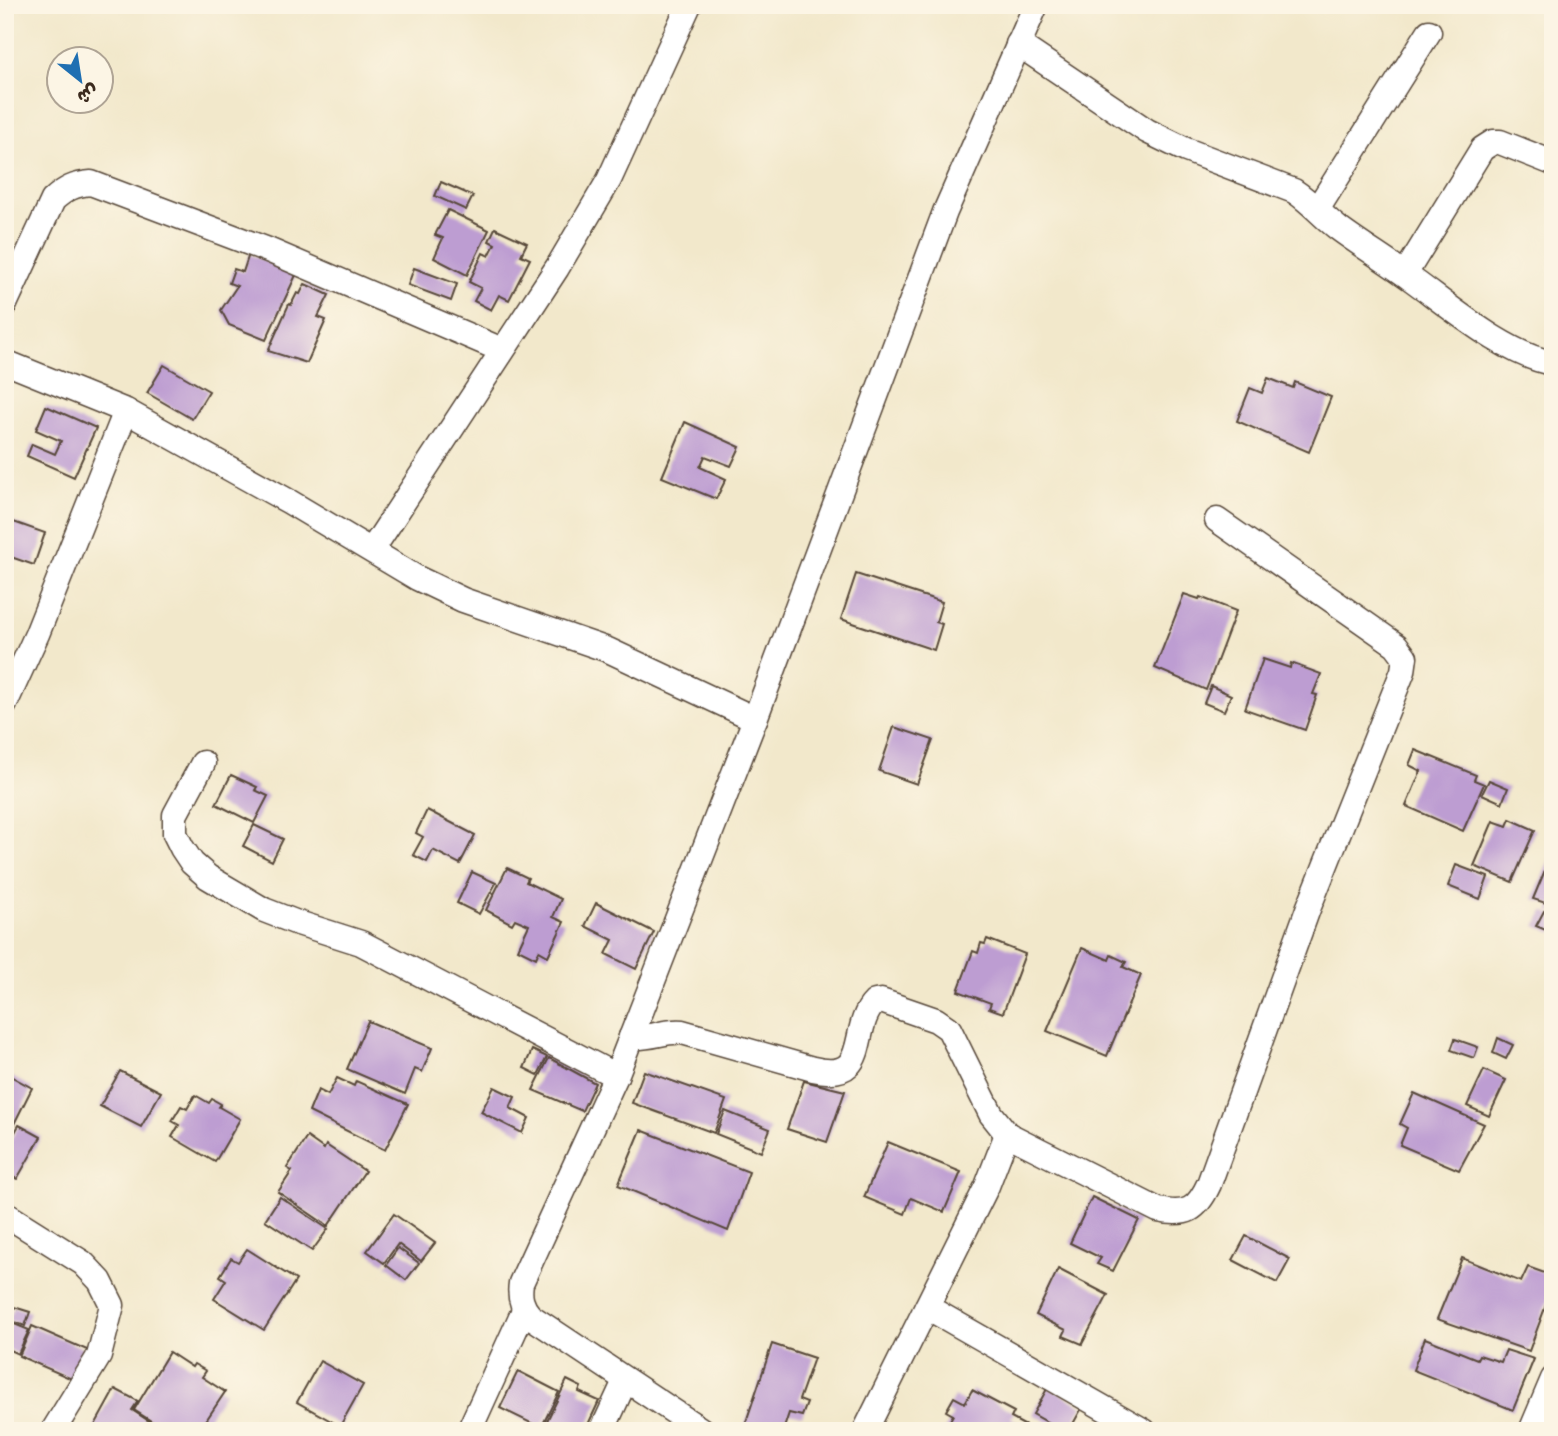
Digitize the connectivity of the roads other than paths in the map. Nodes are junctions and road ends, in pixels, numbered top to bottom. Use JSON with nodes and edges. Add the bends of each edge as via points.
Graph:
{"nodes":[{"id":1,"x":689,"y":5,"type":"edge"},
{"id":2,"x":1036,"y":5,"type":"edge"},
{"id":3,"x":1429,"y":32,"type":"dead end"},
{"id":4,"x":1018,"y":44,"type":"junction"},
{"id":5,"x":1553,"y":163,"type":"edge"},
{"id":6,"x":1318,"y":208,"type":"junction"},
{"id":7,"x":1405,"y":274,"type":"junction"},
{"id":8,"x":5,"y":304,"type":"edge"},
{"id":9,"x":502,"y":350,"type":"junction"},
{"id":10,"x":5,"y":362,"type":"edge"},
{"id":11,"x":1553,"y":363,"type":"edge"},
{"id":12,"x":126,"y":411,"type":"junction"},
{"id":13,"x":1217,"y":520,"type":"dead end"},
{"id":14,"x":372,"y":550,"type":"junction"},
{"id":15,"x":5,"y":704,"type":"edge"},
{"id":16,"x":755,"y":719,"type":"junction"},
{"id":17,"x":203,"y":763,"type":"dead end"},
{"id":18,"x":631,"y":1037,"type":"junction"},
{"id":19,"x":616,"y":1076,"type":"junction"},
{"id":20,"x":1007,"y":1134,"type":"junction"},
{"id":21,"x":5,"y":1214,"type":"edge"},
{"id":22,"x":927,"y":1307,"type":"junction"},
{"id":23,"x":524,"y":1310,"type":"junction"},
{"id":24,"x":1553,"y":1379,"type":"edge"},
{"id":25,"x":625,"y":1381,"type":"junction"},
{"id":26,"x":53,"y":1431,"type":"edge"},
{"id":27,"x":469,"y":1431,"type":"edge"},
{"id":28,"x":602,"y":1431,"type":"edge"},
{"id":29,"x":703,"y":1431,"type":"edge"},
{"id":30,"x":865,"y":1431,"type":"edge"},
{"id":31,"x":1144,"y":1431,"type":"edge"},
{"id":32,"x":1531,"y":1431,"type":"edge"}],
"edges":[{"from":1,"to":9,"type":"street","via":[[609,180]]},
{"from":2,"to":4,"type":"street"},
{"from":3,"to":6,"type":"street"},
{"from":4,"to":6,"type":"street","via":[[1147,131],[1294,191]]},
{"from":4,"to":16,"type":"street","via":[[941,224]]},
{"from":5,"to":7,"type":"street","via":[[1500,142],[1482,149]]},
{"from":6,"to":7,"type":"street","via":[[1338,228]]},
{"from":7,"to":11,"type":"street","via":[[1461,316],[1526,355]]},
{"from":8,"to":9,"type":"street","via":[[53,200],[76,184],[90,183],[268,250]]},
{"from":9,"to":14,"type":"street"},
{"from":10,"to":12,"type":"street"},
{"from":12,"to":14,"type":"street"},
{"from":12,"to":15,"type":"street"},
{"from":13,"to":20,"type":"street","via":[[1396,645],[1405,657],[1403,671],[1308,909],[1201,1200],[1189,1211],[1158,1210]]},
{"from":14,"to":16,"type":"street","via":[[463,600],[608,650]]},
{"from":16,"to":18,"type":"street"},
{"from":17,"to":19,"type":"street","via":[[174,824],[182,848],[208,877],[264,910],[361,943]]},
{"from":18,"to":19,"type":"street"},
{"from":18,"to":20,"type":"street","via":[[682,1032],[813,1069],[840,1071],[855,1056],[871,1005],[881,1001],[949,1029],[991,1114]]},
{"from":19,"to":23,"type":"street","via":[[522,1283]]},
{"from":20,"to":22,"type":"street"},
{"from":21,"to":26,"type":"street","via":[[83,1263],[100,1281],[112,1305],[99,1356]]},
{"from":22,"to":30,"type":"street"},
{"from":22,"to":31,"type":"street"},
{"from":23,"to":25,"type":"street"},
{"from":23,"to":27,"type":"street"},
{"from":24,"to":32,"type":"street"},
{"from":25,"to":28,"type":"street"},
{"from":25,"to":29,"type":"street"}]}
